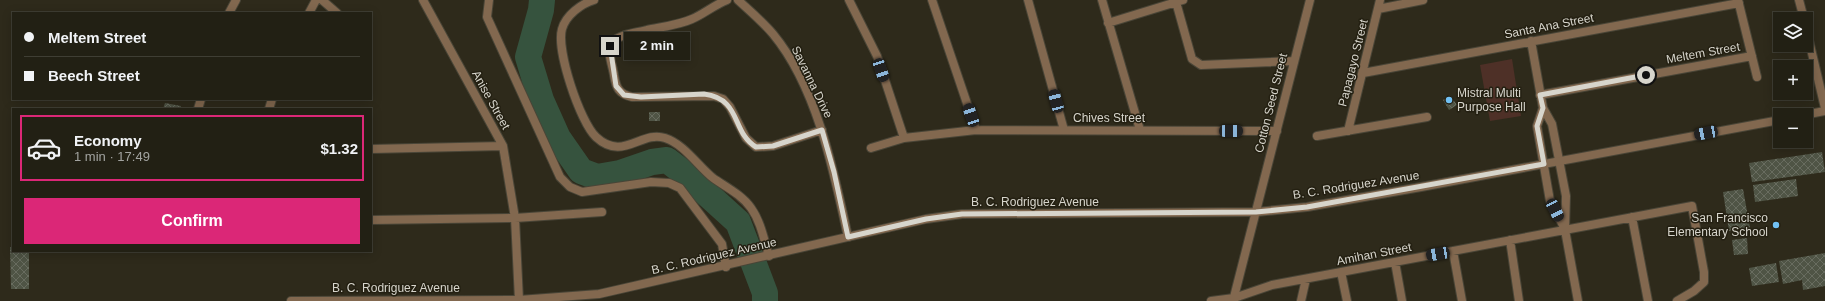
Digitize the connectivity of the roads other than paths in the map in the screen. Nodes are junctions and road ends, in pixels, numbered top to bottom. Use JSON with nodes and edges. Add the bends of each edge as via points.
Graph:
{"nodes":[{"id":1,"x":236,"y":0,"type":"edge"},
{"id":2,"x":316,"y":0,"type":"edge"},
{"id":3,"x":322,"y":0,"type":"edge"},
{"id":4,"x":423,"y":0,"type":"edge"},
{"id":5,"x":489,"y":0,"type":"edge"},
{"id":6,"x":594,"y":0,"type":"edge"},
{"id":7,"x":727,"y":0,"type":"edge"},
{"id":8,"x":738,"y":0,"type":"edge"},
{"id":9,"x":849,"y":0,"type":"edge"},
{"id":10,"x":932,"y":0,"type":"edge"},
{"id":11,"x":1028,"y":0,"type":"edge"},
{"id":12,"x":1102,"y":0,"type":"edge"},
{"id":13,"x":1310,"y":0,"type":"edge"},
{"id":14,"x":1380,"y":0,"type":"edge"},
{"id":15,"x":1423,"y":0,"type":"edge"},
{"id":16,"x":1799,"y":0,"type":"edge"},
{"id":17,"x":1179,"y":1,"type":"edge"},
{"id":18,"x":1739,"y":1,"type":"edge"},
{"id":19,"x":1378,"y":9,"type":"junction"},
{"id":20,"x":230,"y":12,"type":"edge"},
{"id":21,"x":310,"y":12,"type":"edge"},
{"id":22,"x":336,"y":12,"type":"edge"},
{"id":23,"x":1802,"y":12,"type":"edge"},
{"id":24,"x":1108,"y":23,"type":"junction"},
{"id":25,"x":1531,"y":41,"type":"junction"},
{"id":26,"x":1812,"y":52,"type":"edge"},
{"id":27,"x":1752,"y":56,"type":"junction"},
{"id":28,"x":1294,"y":61,"type":"junction"},
{"id":29,"x":1363,"y":73,"type":"junction"},
{"id":30,"x":1757,"y":77,"type":"dead end"},
{"id":31,"x":1540,"y":95,"type":"junction"},
{"id":32,"x":1543,"y":108,"type":"junction"},
{"id":33,"x":1825,"y":108,"type":"edge"},
{"id":34,"x":1825,"y":111,"type":"edge"},
{"id":35,"x":1813,"y":113,"type":"edge"},
{"id":36,"x":1427,"y":117,"type":"dead end"},
{"id":37,"x":1773,"y":121,"type":"edge"},
{"id":38,"x":822,"y":130,"type":"junction"},
{"id":39,"x":976,"y":130,"type":"junction"},
{"id":40,"x":1064,"y":130,"type":"junction"},
{"id":41,"x":1140,"y":130,"type":"junction"},
{"id":42,"x":1277,"y":131,"type":"junction"},
{"id":43,"x":1348,"y":131,"type":"junction"},
{"id":44,"x":1317,"y":136,"type":"dead end"},
{"id":45,"x":904,"y":138,"type":"junction"},
{"id":46,"x":503,"y":146,"type":"junction"},
{"id":47,"x":871,"y":148,"type":"dead end"},
{"id":48,"x":372,"y":149,"type":"edge"},
{"id":49,"x":1560,"y":161,"type":"junction"},
{"id":50,"x":1544,"y":164,"type":"junction"},
{"id":51,"x":602,"y":212,"type":"dead end"},
{"id":52,"x":1256,"y":212,"type":"junction"},
{"id":53,"x":1632,"y":217,"type":"junction"},
{"id":54,"x":515,"y":218,"type":"junction"},
{"id":55,"x":372,"y":220,"type":"edge"},
{"id":56,"x":1565,"y":230,"type":"junction"},
{"id":57,"x":848,"y":237,"type":"junction"},
{"id":58,"x":1510,"y":240,"type":"junction"},
{"id":59,"x":1453,"y":251,"type":"junction"},
{"id":60,"x":767,"y":257,"type":"junction"},
{"id":61,"x":1395,"y":262,"type":"junction"},
{"id":62,"x":728,"y":266,"type":"junction"},
{"id":63,"x":1341,"y":272,"type":"junction"},
{"id":64,"x":1306,"y":279,"type":"junction"},
{"id":65,"x":586,"y":298,"type":"edge"},
{"id":66,"x":375,"y":300,"type":"edge"},
{"id":67,"x":519,"y":300,"type":"edge"},
{"id":68,"x":1234,"y":300,"type":"edge"},
{"id":69,"x":291,"y":301,"type":"edge"},
{"id":70,"x":1211,"y":301,"type":"edge"},
{"id":71,"x":1301,"y":301,"type":"edge"},
{"id":72,"x":1347,"y":301,"type":"edge"},
{"id":73,"x":1402,"y":301,"type":"edge"},
{"id":74,"x":1462,"y":301,"type":"edge"},
{"id":75,"x":1519,"y":301,"type":"edge"},
{"id":76,"x":1578,"y":301,"type":"edge"},
{"id":77,"x":1648,"y":301,"type":"edge"},
{"id":78,"x":1677,"y":301,"type":"edge"}],
"edges":[{"from":1,"to":20,"type":"street"},
{"from":2,"to":21,"type":"street"},
{"from":3,"to":22,"type":"street"},
{"from":4,"to":46,"type":"street","name":"Anise Street"},
{"from":5,"to":62,"type":"street","via":[[487,17],[560,178],[570,188],[582,192],[652,182],[669,183],[680,188],[722,244]]},
{"from":6,"to":60,"type":"street","via":[[571,13],[562,29],[561,48],[567,74],[584,117],[595,136],[607,145],[621,147],[653,137],[665,138],[686,152],[751,208],[761,228]]},
{"from":7,"to":38,"type":"street","via":[[712,6],[691,20],[626,35],[614,41],[610,46],[610,52],[619,91],[632,97],[714,96],[722,99],[730,107],[746,138],[756,147],[773,146]]},
{"from":8,"to":38,"type":"street","name":"Savanna Drive","via":[[773,34],[789,58]]},
{"from":9,"to":45,"type":"street","via":[[877,56]]},
{"from":10,"to":39,"type":"street"},
{"from":11,"to":40,"type":"street"},
{"from":12,"to":24,"type":"street"},
{"from":13,"to":28,"type":"street","name":"Cotton Seed Street"},
{"from":14,"to":19,"type":"street","name":"Papagayo Street"},
{"from":15,"to":19,"type":"street"},
{"from":16,"to":23,"type":"street"},
{"from":17,"to":24,"type":"street"},
{"from":17,"to":28,"type":"street","via":[[1192,59],[1201,65]]},
{"from":18,"to":25,"type":"street","name":"Santa Ana Street"},
{"from":18,"to":27,"type":"street"},
{"from":19,"to":29,"type":"street","name":"Papagayo Street"},
{"from":24,"to":41,"type":"street"},
{"from":25,"to":29,"type":"street","name":"Santa Ana Street"},
{"from":25,"to":31,"type":"street"},
{"from":26,"to":33,"type":"street"},
{"from":27,"to":30,"type":"street"},
{"from":27,"to":31,"type":"street","name":"Meltem Street"},
{"from":28,"to":42,"type":"street","name":"Cotton Seed Street"},
{"from":29,"to":43,"type":"street","name":"Papagayo Street"},
{"from":31,"to":32,"type":"street"},
{"from":32,"to":49,"type":"street","via":[[1552,124]]},
{"from":32,"to":50,"type":"street","via":[[1537,126]]},
{"from":34,"to":35,"type":"street"},
{"from":36,"to":43,"type":"street"},
{"from":37,"to":49,"type":"street","name":"B. C. Rodriguez Avenue"},
{"from":38,"to":57,"type":"street","name":"Savanna Drive"},
{"from":39,"to":40,"type":"street","name":"Chives Street"},
{"from":39,"to":45,"type":"street","name":"Chives Street"},
{"from":40,"to":41,"type":"street","name":"Chives Street"},
{"from":41,"to":42,"type":"street","name":"Chives Street"},
{"from":42,"to":52,"type":"street","name":"Cotton Seed Street"},
{"from":43,"to":44,"type":"street"},
{"from":45,"to":47,"type":"street","name":"Chives Street"},
{"from":46,"to":48,"type":"street"},
{"from":46,"to":54,"type":"street","name":"Anise Street"},
{"from":49,"to":50,"type":"street","name":"B. C. Rodriguez Avenue"},
{"from":49,"to":56,"type":"street","via":[[1566,196]]},
{"from":50,"to":52,"type":"street","name":"B. C. Rodriguez Avenue","via":[[1307,207]]},
{"from":50,"to":56,"type":"street","via":[[1550,201]]},
{"from":51,"to":54,"type":"street"},
{"from":52,"to":57,"type":"street","name":"B. C. Rodriguez Avenue","via":[[962,214],[926,219]]},
{"from":52,"to":68,"type":"street","name":"Cotton Seed Street"},
{"from":53,"to":56,"type":"street","name":"Amihan Street"},
{"from":53,"to":77,"type":"street"},
{"from":53,"to":78,"type":"street","name":"Amihan Street","via":[[1692,206],[1705,277],[1700,286]]},
{"from":54,"to":55,"type":"street"},
{"from":54,"to":67,"type":"street","name":"Anise Street"},
{"from":56,"to":58,"type":"street","name":"Amihan Street"},
{"from":56,"to":76,"type":"street"},
{"from":57,"to":60,"type":"street","name":"B. C. Rodriguez Avenue"},
{"from":58,"to":59,"type":"street","name":"Amihan Street"},
{"from":58,"to":75,"type":"street"},
{"from":59,"to":61,"type":"street","name":"Amihan Street"},
{"from":59,"to":74,"type":"street"},
{"from":60,"to":62,"type":"street","name":"B. C. Rodriguez Avenue"},
{"from":61,"to":63,"type":"street","name":"Amihan Street"},
{"from":61,"to":73,"type":"street"},
{"from":62,"to":65,"type":"street","name":"B. C. Rodriguez Avenue"},
{"from":63,"to":64,"type":"street","name":"Amihan Street"},
{"from":63,"to":72,"type":"street"},
{"from":64,"to":68,"type":"street","name":"Amihan Street","via":[[1272,285]]},
{"from":64,"to":71,"type":"street"},
{"from":65,"to":67,"type":"street","name":"B. C. Rodriguez Avenue"},
{"from":66,"to":67,"type":"street","name":"B. C. Rodriguez Avenue"},
{"from":66,"to":69,"type":"street","name":"B. C. Rodriguez Avenue"},
{"from":68,"to":70,"type":"street","name":"Amihan Street"}]}
